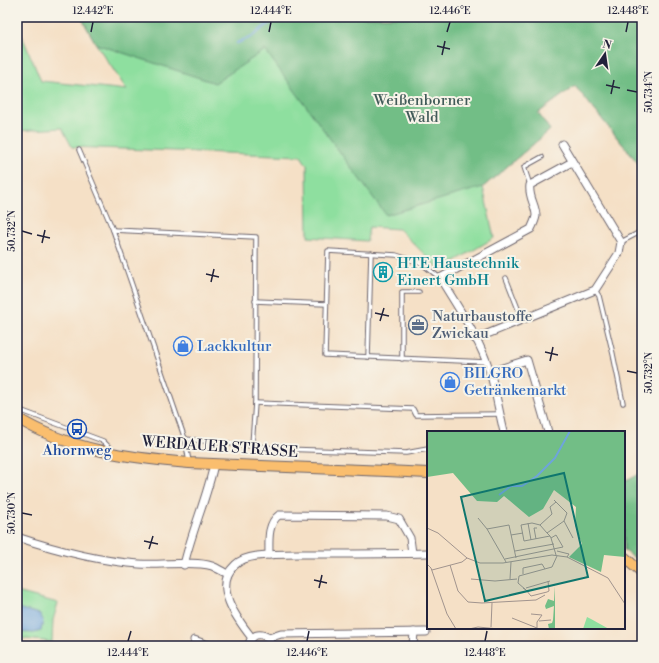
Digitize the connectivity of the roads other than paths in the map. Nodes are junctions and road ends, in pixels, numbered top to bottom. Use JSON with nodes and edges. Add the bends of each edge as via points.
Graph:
{"nodes":[{"id":1,"x":562,"y":144,"type":"dead end"},
{"id":2,"x":79,"y":150,"type":"dead end"},
{"id":3,"x":542,"y":157,"type":"dead end"},
{"id":4,"x":572,"y":162,"type":"junction"},
{"id":5,"x":530,"y":185,"type":"junction"},
{"id":6,"x":113,"y":230,"type":"junction"},
{"id":7,"x":642,"y":231,"type":"edge"},
{"id":8,"x":621,"y":242,"type":"junction"},
{"id":9,"x":371,"y":253,"type":"junction"},
{"id":10,"x":440,"y":278,"type":"junction"},
{"id":11,"x":506,"y":278,"type":"dead end"},
{"id":12,"x":595,"y":290,"type":"junction"},
{"id":13,"x":419,"y":292,"type":"dead end"},
{"id":14,"x":255,"y":301,"type":"junction"},
{"id":15,"x":326,"y":304,"type":"junction"},
{"id":16,"x":522,"y":319,"type":"junction"},
{"id":17,"x":476,"y":339,"type":"junction"},
{"id":18,"x":368,"y":357,"type":"junction"},
{"id":19,"x":402,"y":359,"type":"junction"},
{"id":20,"x":486,"y":362,"type":"junction"},
{"id":21,"x":490,"y":372,"type":"junction"},
{"id":22,"x":255,"y":403,"type":"junction"},
{"id":23,"x":624,"y":403,"type":"dead end"},
{"id":24,"x":17,"y":409,"type":"edge"},
{"id":25,"x":500,"y":414,"type":"junction"},
{"id":26,"x":17,"y":418,"type":"edge"},
{"id":27,"x":504,"y":431,"type":"edge"},
{"id":28,"x":548,"y":431,"type":"edge"},
{"id":29,"x":185,"y":440,"type":"junction"},
{"id":30,"x":252,"y":445,"type":"junction"},
{"id":31,"x":427,"y":449,"type":"edge"},
{"id":32,"x":114,"y":453,"type":"junction"},
{"id":33,"x":189,"y":463,"type":"junction"},
{"id":34,"x":214,"y":464,"type":"junction"},
{"id":35,"x":427,"y":473,"type":"edge"},
{"id":36,"x":17,"y":538,"type":"edge"},
{"id":37,"x":412,"y":553,"type":"junction"},
{"id":38,"x":427,"y":553,"type":"edge"},
{"id":39,"x":269,"y":555,"type":"junction"},
{"id":40,"x":625,"y":558,"type":"edge"},
{"id":41,"x":184,"y":564,"type":"junction"},
{"id":42,"x":642,"y":573,"type":"edge"},
{"id":43,"x":228,"y":574,"type":"junction"},
{"id":44,"x":414,"y":632,"type":"junction"},
{"id":45,"x":426,"y":632,"type":"dead end"},
{"id":46,"x":252,"y":638,"type":"junction"},
{"id":47,"x":269,"y":638,"type":"junction"},
{"id":48,"x":194,"y":640,"type":"dead end"},
{"id":49,"x":210,"y":646,"type":"edge"},
{"id":50,"x":249,"y":646,"type":"edge"},
{"id":51,"x":270,"y":646,"type":"edge"},
{"id":52,"x":413,"y":646,"type":"edge"}],
"edges":[{"from":1,"to":4,"type":"street"},
{"from":2,"to":6,"type":"lane"},
{"from":3,"to":5,"type":"lane","via":[[524,167]]},
{"from":4,"to":5,"type":"street"},
{"from":4,"to":8,"type":"street"},
{"from":5,"to":10,"type":"street","via":[[529,192],[536,218],[531,229]]},
{"from":6,"to":14,"type":"lane","via":[[256,237]]},
{"from":6,"to":29,"type":"lane"},
{"from":7,"to":8,"type":"lane"},
{"from":8,"to":12,"type":"street","via":[[619,253]]},
{"from":9,"to":10,"type":"lane","via":[[396,255],[421,263]]},
{"from":9,"to":15,"type":"lane","via":[[328,251]]},
{"from":9,"to":18,"type":"lane"},
{"from":10,"to":17,"type":"street"},
{"from":11,"to":16,"type":"lane"},
{"from":12,"to":16,"type":"street"},
{"from":12,"to":23,"type":"lane","via":[[599,296]]},
{"from":13,"to":19,"type":"lane","via":[[402,292]]},
{"from":14,"to":15,"type":"lane"},
{"from":14,"to":22,"type":"lane"},
{"from":15,"to":18,"type":"lane","via":[[325,355]]},
{"from":16,"to":17,"type":"street"},
{"from":17,"to":20,"type":"street"},
{"from":18,"to":19,"type":"lane"},
{"from":19,"to":20,"type":"lane"},
{"from":20,"to":21,"type":"street"},
{"from":21,"to":25,"type":"street"},
{"from":21,"to":28,"type":"street","via":[[527,360]]},
{"from":22,"to":25,"type":"lane","via":[[413,409],[416,414]]},
{"from":22,"to":30,"type":"lane"},
{"from":24,"to":32,"type":"lane","via":[[103,442]]},
{"from":25,"to":27,"type":"street"},
{"from":26,"to":32,"type":"main road","name":"WERDAUER STRASSE","via":[[69,443]]},
{"from":29,"to":30,"type":"lane"},
{"from":29,"to":33,"type":"lane"},
{"from":30,"to":31,"type":"lane","via":[[282,449],[406,453]]},
{"from":32,"to":33,"type":"main road","name":"WERDAUER STRASSE"},
{"from":33,"to":34,"type":"main road","name":"WERDAUER STRASSE"},
{"from":34,"to":35,"type":"main road","name":"WERDAUER STRASSE"},
{"from":34,"to":41,"type":"street"},
{"from":36,"to":41,"type":"street","via":[[92,558],[139,564]]},
{"from":37,"to":38,"type":"street"},
{"from":37,"to":39,"type":"street"},
{"from":37,"to":39,"type":"street","via":[[410,538],[400,519],[387,516],[279,515],[274,519],[269,531]]},
{"from":39,"to":43,"type":"street","via":[[243,559]]},
{"from":40,"to":42,"type":"main road"},
{"from":41,"to":43,"type":"street","via":[[211,566]]},
{"from":43,"to":46,"type":"street","via":[[227,599]]},
{"from":44,"to":45,"type":"street"},
{"from":44,"to":47,"type":"street","via":[[281,634]]},
{"from":44,"to":52,"type":"street"},
{"from":46,"to":47,"type":"street","via":[[260,634]]},
{"from":46,"to":50,"type":"street"},
{"from":47,"to":51,"type":"street"},
{"from":48,"to":49,"type":"street"}]}
